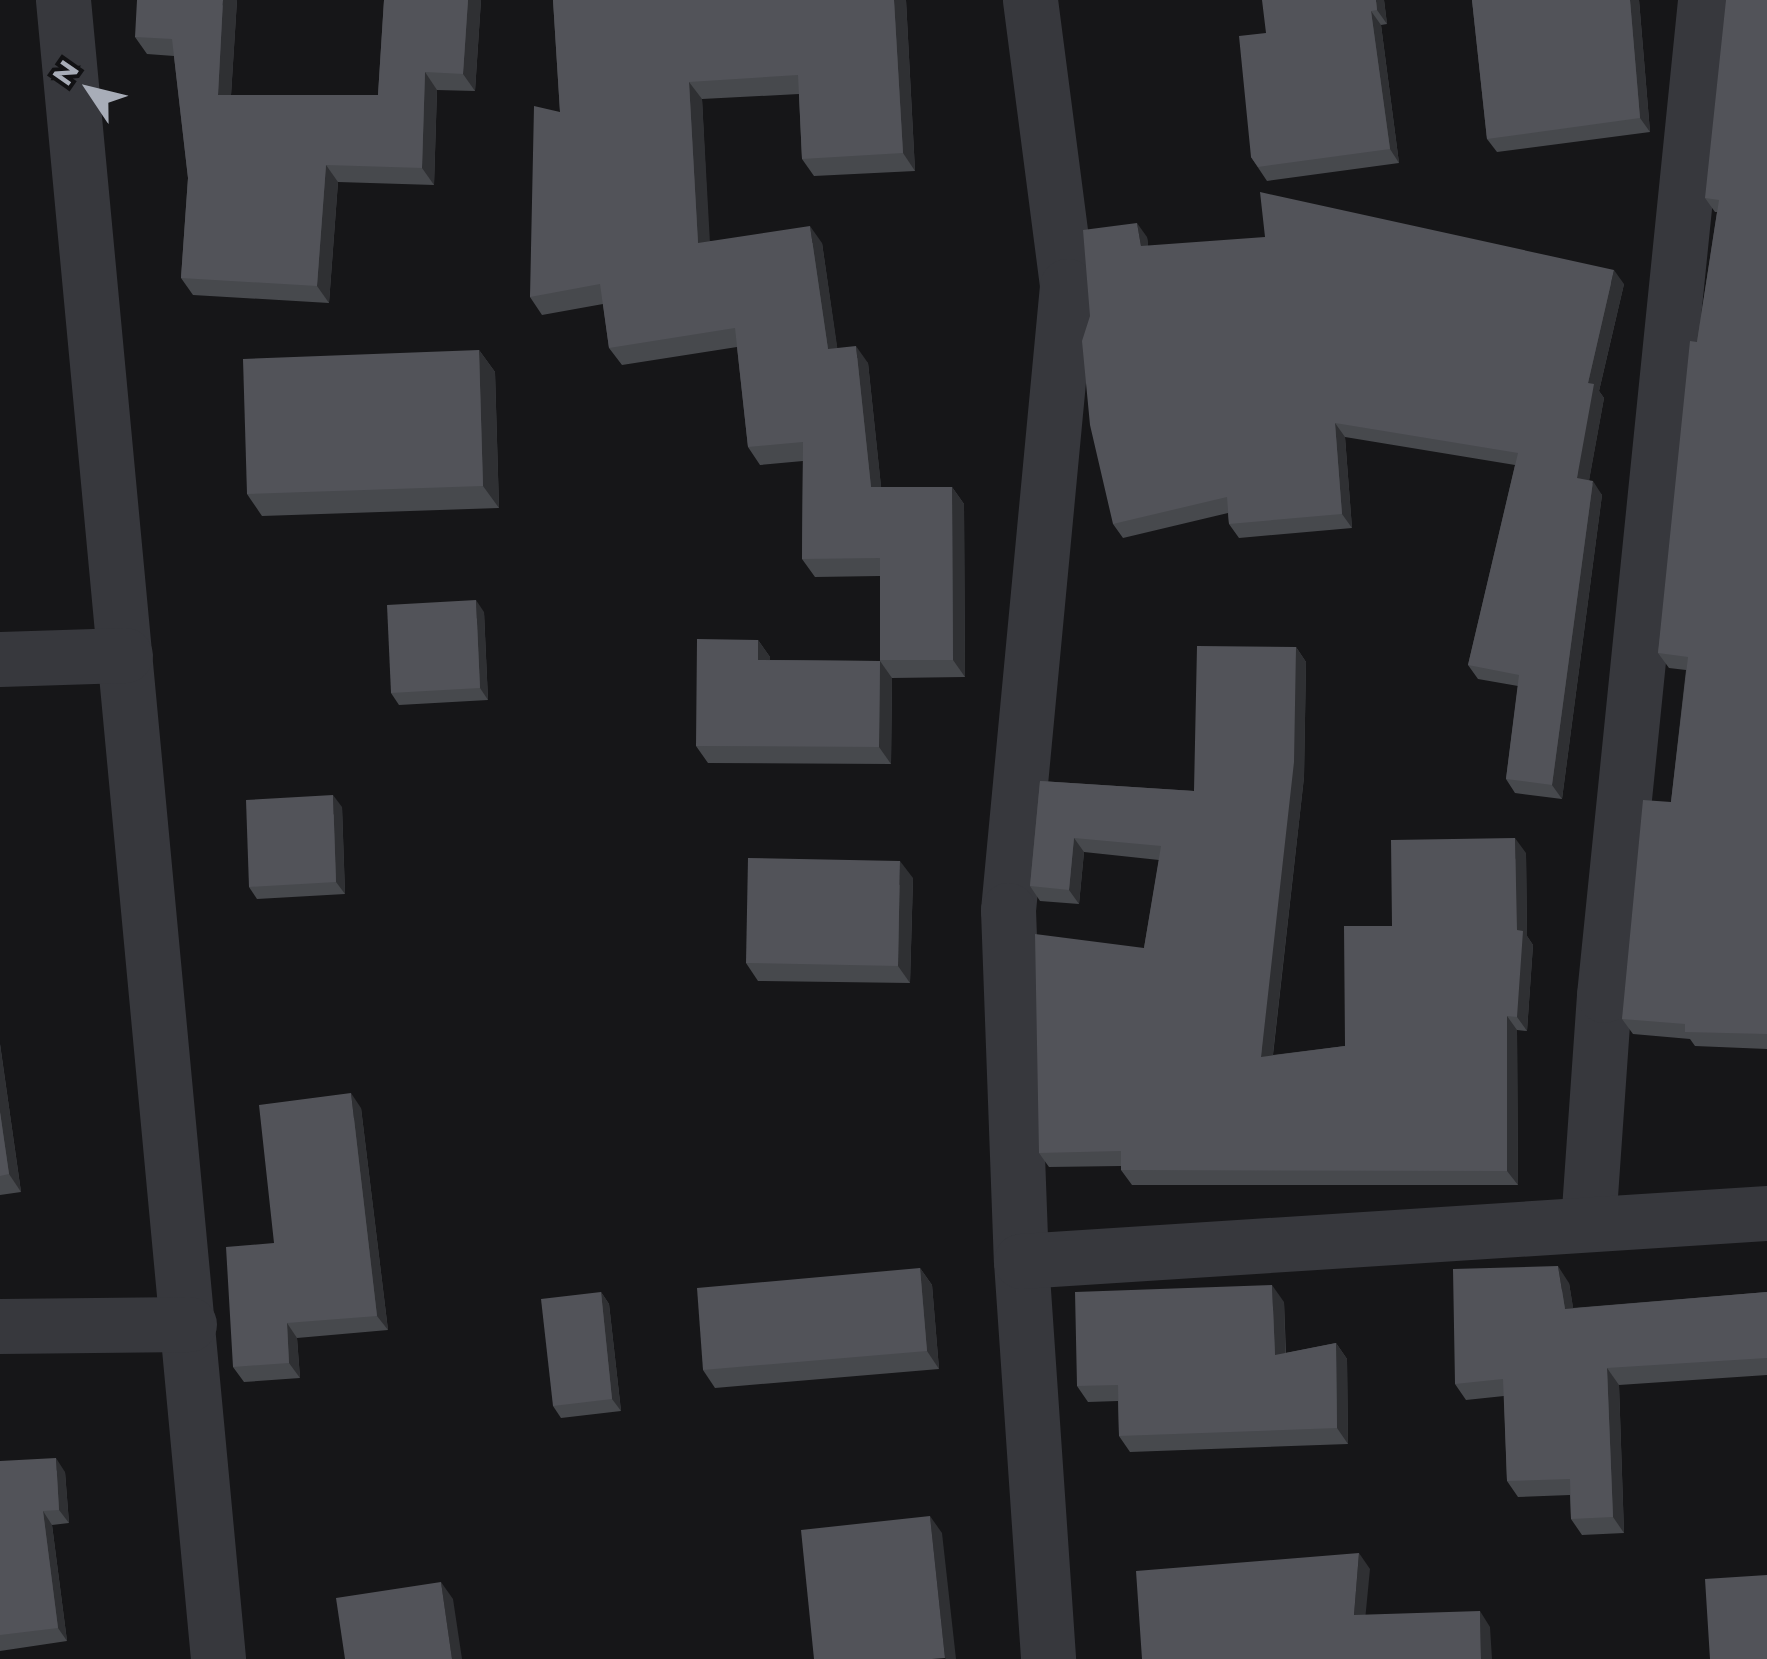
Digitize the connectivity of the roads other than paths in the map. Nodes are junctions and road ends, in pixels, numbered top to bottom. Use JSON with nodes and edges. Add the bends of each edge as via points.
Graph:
{"nodes":[{"id":1,"x":63,"y":0,"type":"edge"},
{"id":2,"x":1030,"y":0,"type":"edge"},
{"id":3,"x":1705,"y":0,"type":"edge"},
{"id":4,"x":126,"y":655,"type":"junction"},
{"id":5,"x":0,"y":659,"type":"edge"},
{"id":6,"x":1767,"y":1213,"type":"edge"},
{"id":7,"x":1588,"y":1224,"type":"junction"},
{"id":8,"x":1021,"y":1260,"type":"junction"},
{"id":9,"x":189,"y":1324,"type":"junction"},
{"id":10,"x":0,"y":1326,"type":"edge"},
{"id":11,"x":218,"y":1659,"type":"edge"},
{"id":12,"x":1048,"y":1659,"type":"edge"}],
"edges":[{"from":1,"to":4,"type":"street"},
{"from":2,"to":8,"type":"street","via":[[1066,286],[1008,910]]},
{"from":3,"to":7,"type":"street","via":[[1604,995]]},
{"from":4,"to":5,"type":"street"},
{"from":4,"to":9,"type":"street"},
{"from":6,"to":7,"type":"street"},
{"from":7,"to":8,"type":"street"},
{"from":8,"to":12,"type":"street"},
{"from":9,"to":10,"type":"street"},
{"from":9,"to":11,"type":"street"}]}
